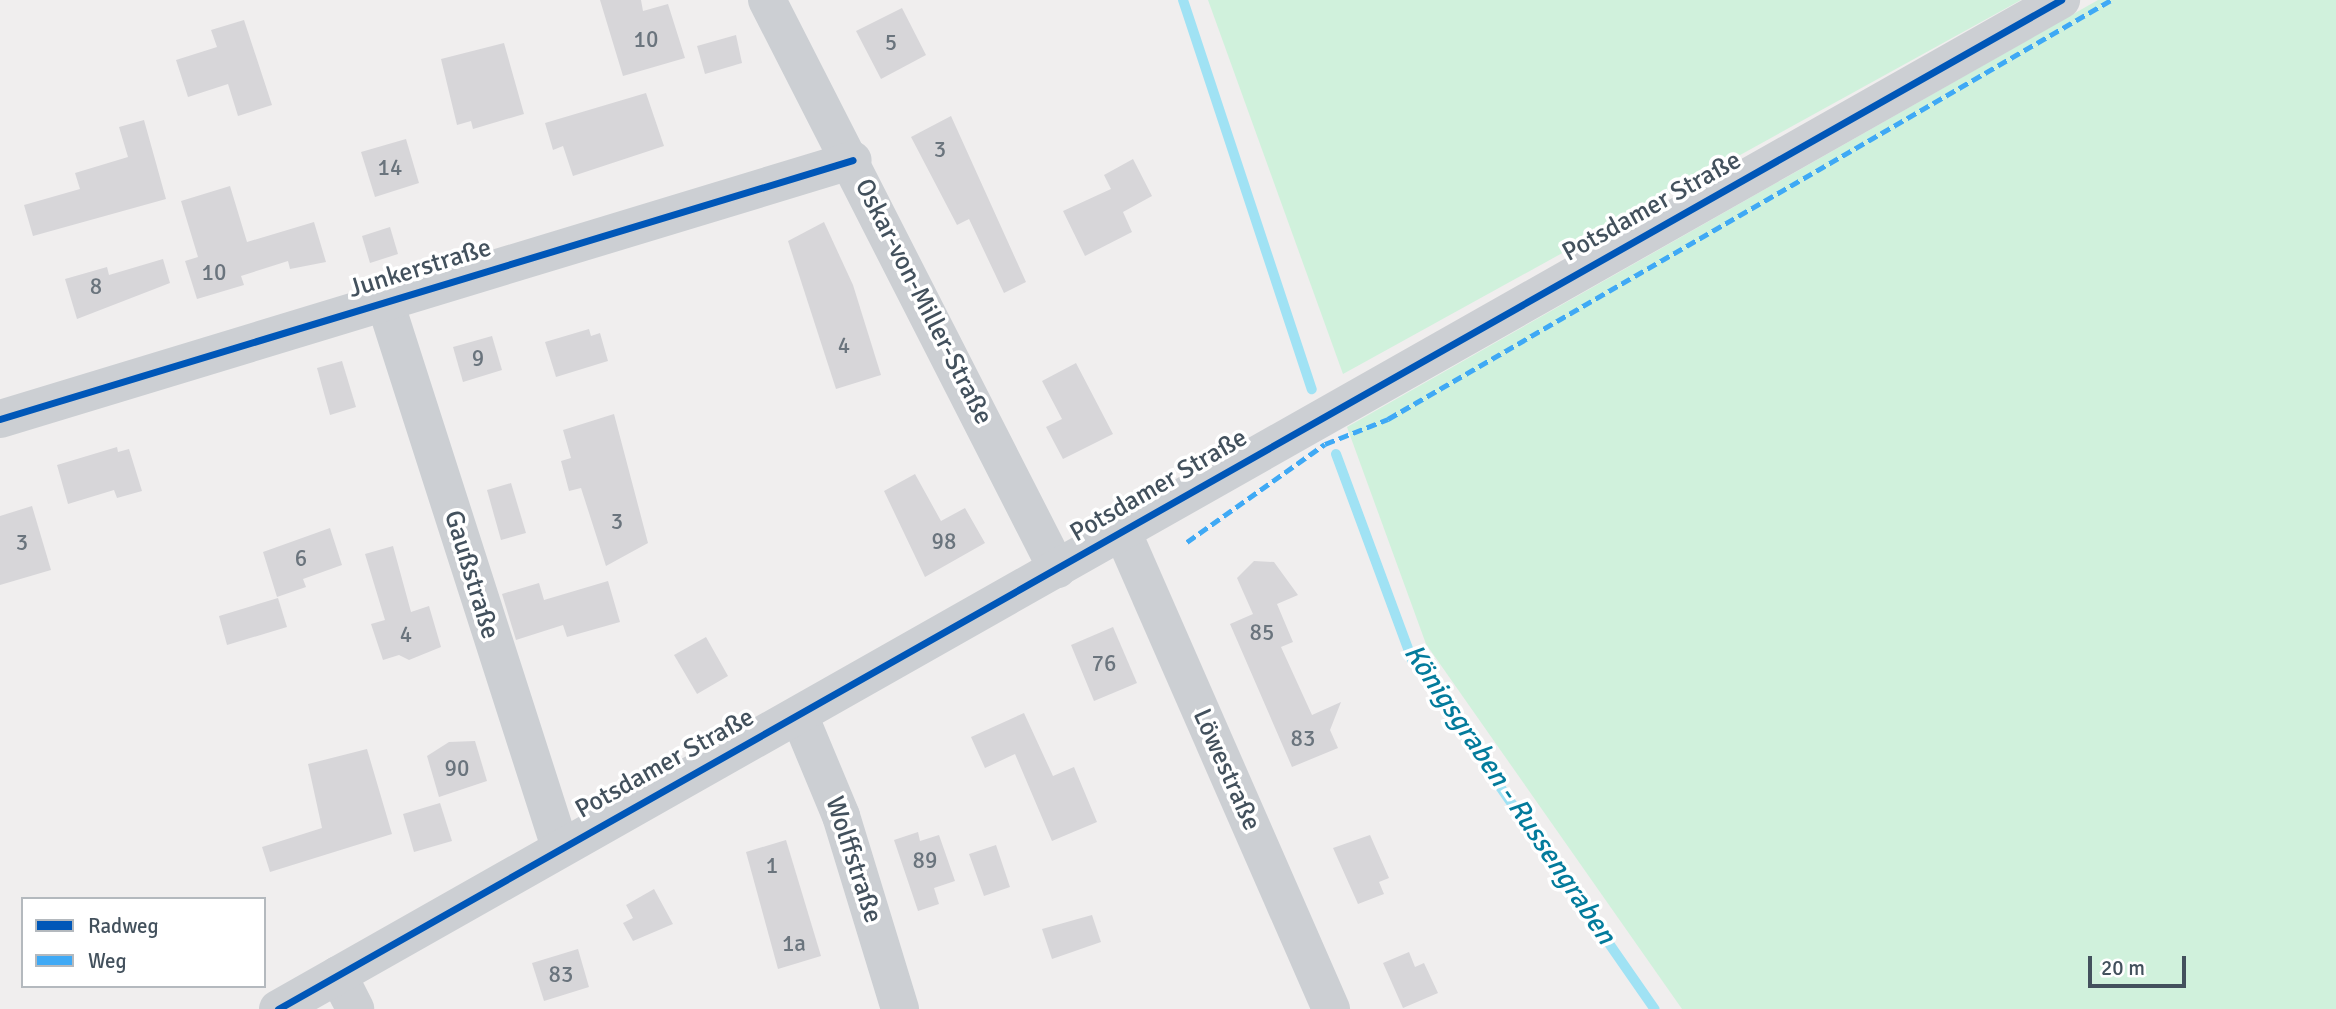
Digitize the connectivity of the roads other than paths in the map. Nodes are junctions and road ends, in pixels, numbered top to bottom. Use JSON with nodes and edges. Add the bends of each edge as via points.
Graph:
{"nodes":[{"id":1,"x":767,"y":0,"type":"edge"},
{"id":2,"x":2061,"y":0,"type":"edge"},
{"id":3,"x":853,"y":160,"type":"junction"},
{"id":4,"x":385,"y":302,"type":"junction"},
{"id":5,"x":0,"y":419,"type":"edge"},
{"id":6,"x":1122,"y":531,"type":"junction"},
{"id":7,"x":1057,"y":569,"type":"junction"},
{"id":8,"x":799,"y":715,"type":"junction"},
{"id":9,"x":560,"y":847,"type":"junction"},
{"id":10,"x":338,"y":975,"type":"junction"},
{"id":11,"x":278,"y":1009,"type":"edge"},
{"id":12,"x":355,"y":1009,"type":"edge"},
{"id":13,"x":900,"y":1009,"type":"edge"},
{"id":14,"x":1331,"y":1009,"type":"edge"}],
"edges":[{"from":1,"to":3,"type":"street","name":"Oskar-von-Miller-Straße"},
{"from":2,"to":6,"type":"street","name":"Potsdamer Straße"},
{"from":3,"to":4,"type":"street","name":"Junkerstraße"},
{"from":3,"to":7,"type":"street","name":"Oskar-von-Miller-Straße"},
{"from":4,"to":5,"type":"street","name":"Junkerstraße"},
{"from":4,"to":9,"type":"street","name":"Gaußstraße"},
{"from":6,"to":7,"type":"street","name":"Potsdamer Straße"},
{"from":6,"to":14,"type":"street","name":"Löwestraße"},
{"from":7,"to":8,"type":"street","name":"Potsdamer Straße"},
{"from":8,"to":9,"type":"street","name":"Potsdamer Straße"},
{"from":8,"to":13,"type":"street","name":"Wolffstraße","via":[[841,816]]},
{"from":9,"to":10,"type":"street","name":"Potsdamer Straße"},
{"from":10,"to":11,"type":"street","name":"Potsdamer Straße"},
{"from":10,"to":12,"type":"street"}]}
